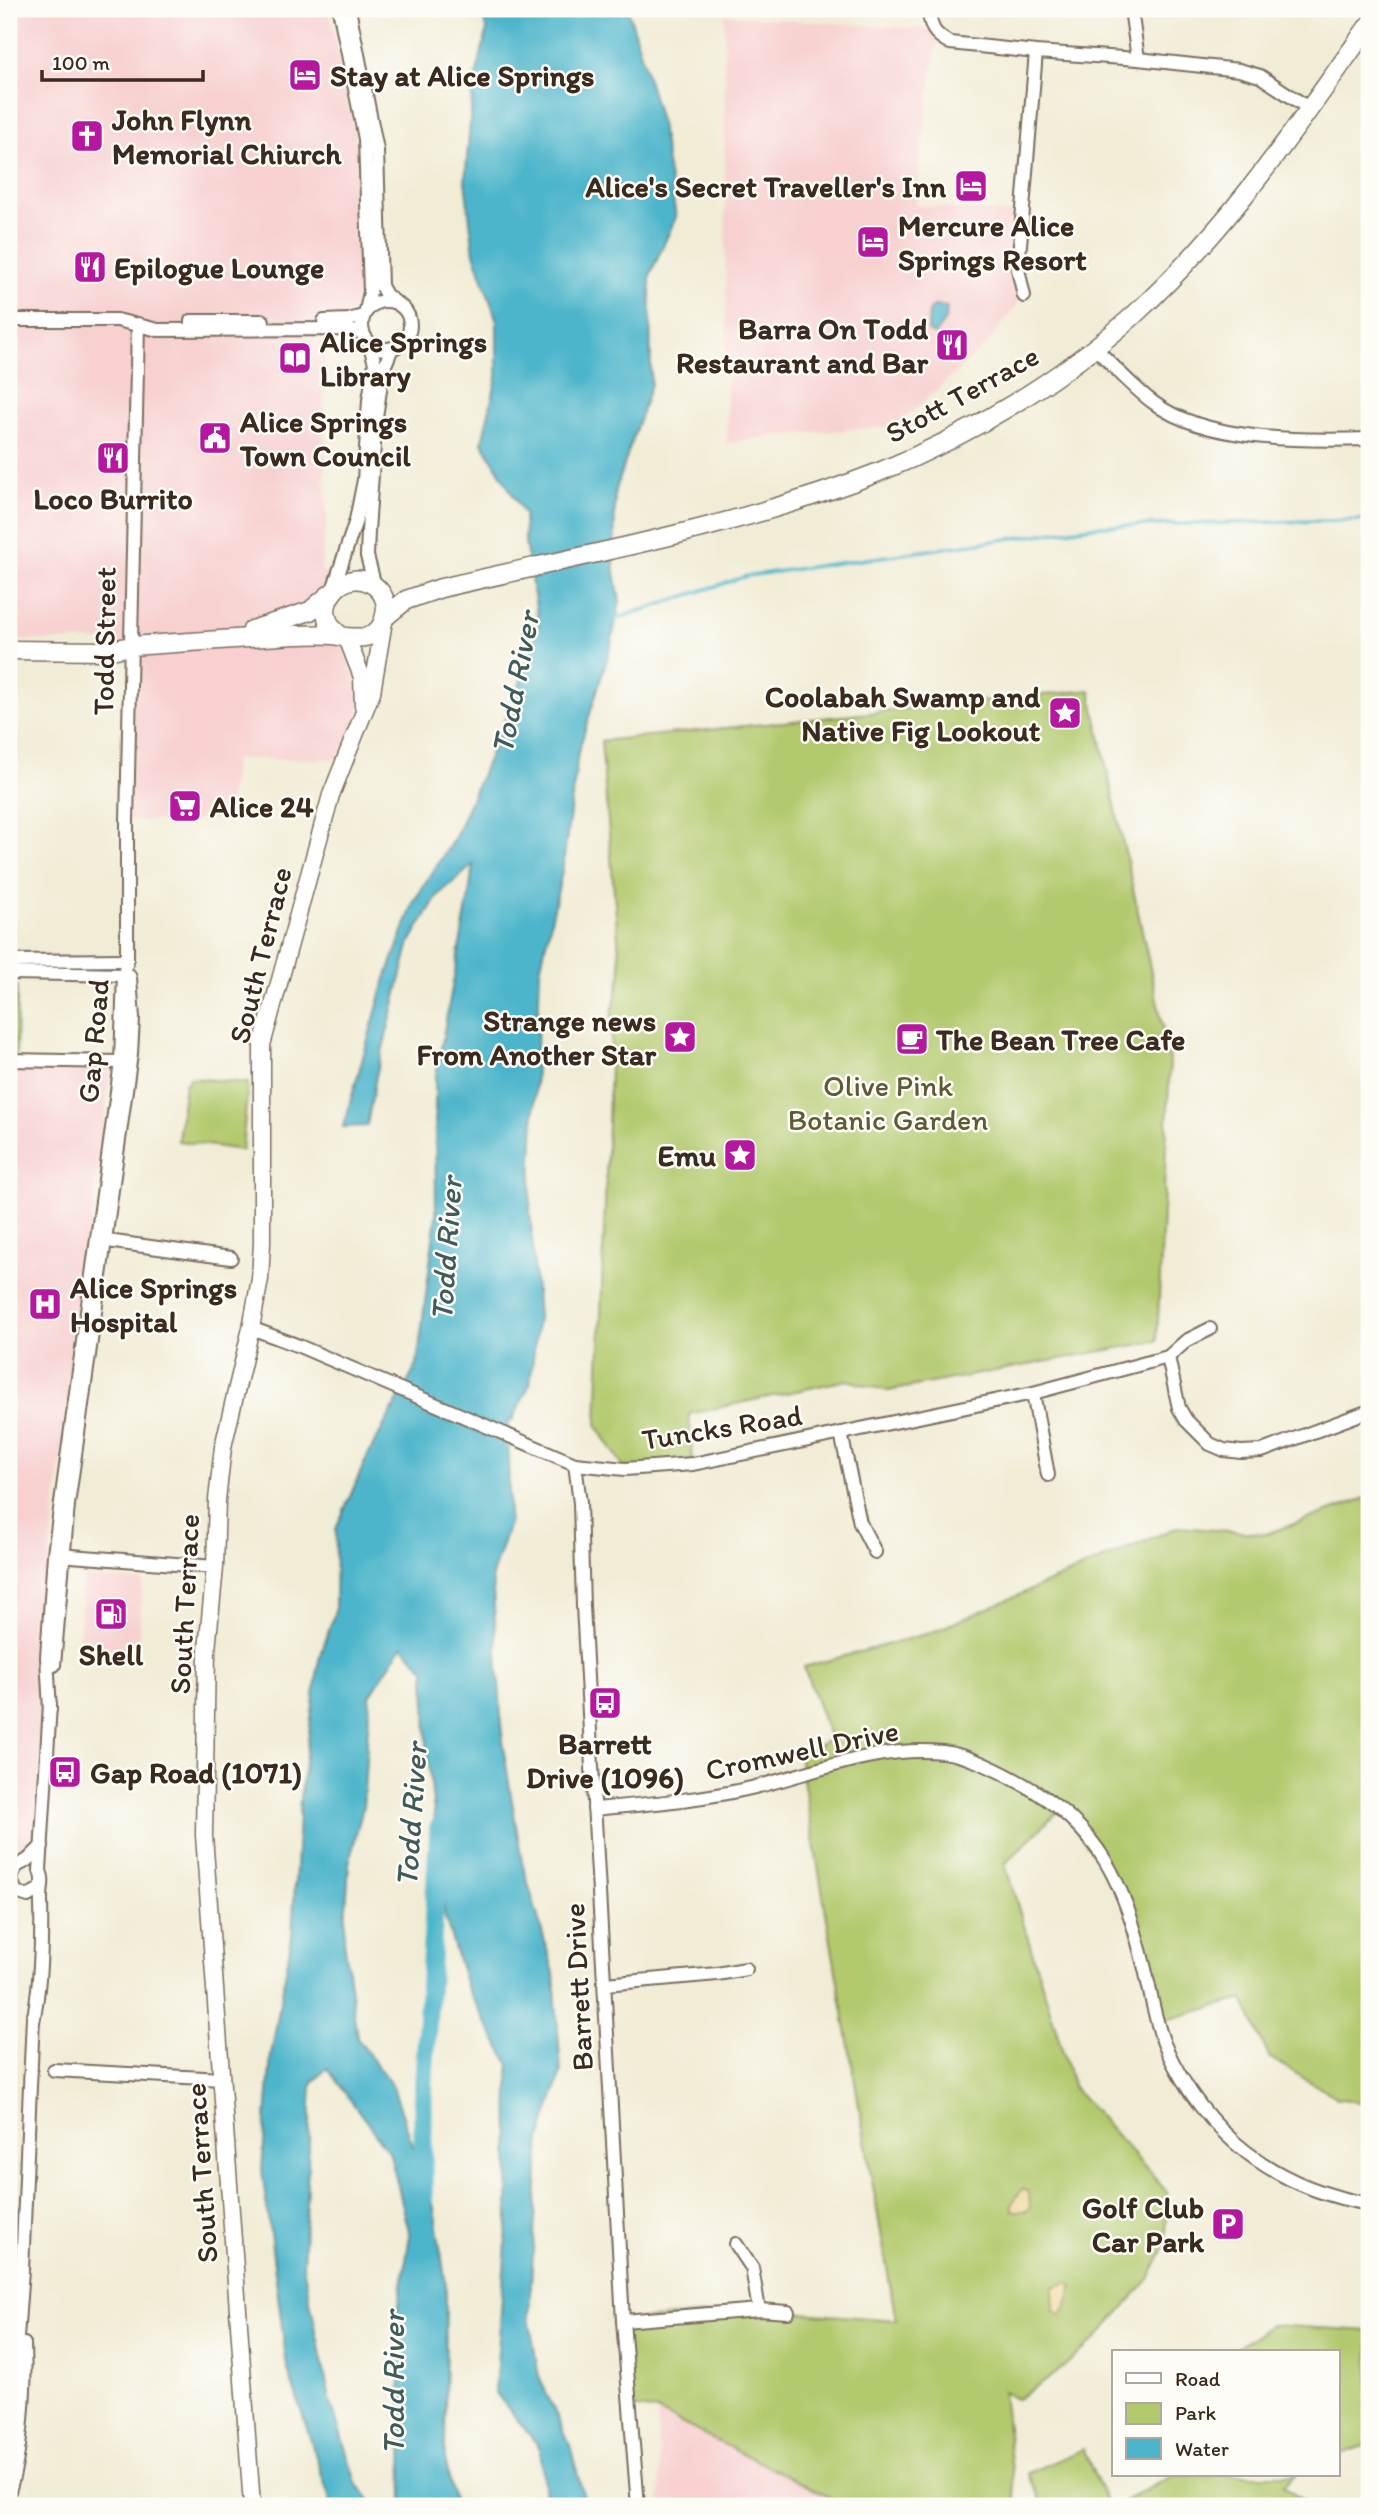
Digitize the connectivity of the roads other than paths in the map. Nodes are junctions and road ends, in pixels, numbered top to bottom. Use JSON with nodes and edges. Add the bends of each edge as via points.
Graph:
{"nodes":[{"id":1,"x":339,"y":9,"type":"edge"},
{"id":2,"x":349,"y":9,"type":"edge"},
{"id":3,"x":928,"y":9,"type":"edge"},
{"id":4,"x":1131,"y":9,"type":"edge"},
{"id":5,"x":1369,"y":25,"type":"edge"},
{"id":6,"x":1036,"y":52,"type":"junction"},
{"id":7,"x":1138,"y":59,"type":"junction"},
{"id":8,"x":1310,"y":109,"type":"junction"},
{"id":9,"x":1024,"y":296,"type":"dead end"},
{"id":10,"x":395,"y":302,"type":"junction"},
{"id":11,"x":365,"y":313,"type":"junction"},
{"id":12,"x":9,"y":320,"type":"edge"},
{"id":13,"x":138,"y":324,"type":"junction"},
{"id":14,"x":9,"y":328,"type":"edge"},
{"id":15,"x":366,"y":338,"type":"junction"},
{"id":16,"x":1094,"y":347,"type":"junction"},
{"id":17,"x":392,"y":348,"type":"junction"},
{"id":18,"x":1369,"y":439,"type":"edge"},
{"id":19,"x":376,"y":587,"type":"junction"},
{"id":20,"x":441,"y":588,"type":"junction"},
{"id":21,"x":332,"y":592,"type":"junction"},
{"id":22,"x":384,"y":619,"type":"junction"},
{"id":23,"x":346,"y":638,"type":"junction"},
{"id":24,"x":9,"y":640,"type":"edge"},
{"id":25,"x":197,"y":643,"type":"junction"},
{"id":26,"x":131,"y":646,"type":"junction"},
{"id":27,"x":9,"y":650,"type":"edge"},
{"id":28,"x":361,"y":722,"type":"junction"},
{"id":29,"x":127,"y":960,"type":"junction"},
{"id":30,"x":9,"y":961,"type":"edge"},
{"id":31,"x":9,"y":973,"type":"edge"},
{"id":32,"x":127,"y":975,"type":"junction"},
{"id":33,"x":9,"y":1060,"type":"edge"},
{"id":34,"x":121,"y":1062,"type":"junction"},
{"id":35,"x":101,"y":1240,"type":"junction"},
{"id":36,"x":231,"y":1258,"type":"dead end"},
{"id":37,"x":251,"y":1328,"type":"junction"},
{"id":38,"x":1210,"y":1329,"type":"dead end"},
{"id":39,"x":1168,"y":1357,"type":"junction"},
{"id":40,"x":1033,"y":1393,"type":"junction"},
{"id":41,"x":1369,"y":1411,"type":"edge"},
{"id":42,"x":841,"y":1433,"type":"junction"},
{"id":43,"x":575,"y":1464,"type":"junction"},
{"id":44,"x":1048,"y":1475,"type":"dead end"},
{"id":45,"x":876,"y":1552,"type":"dead end"},
{"id":46,"x":59,"y":1555,"type":"junction"},
{"id":47,"x":215,"y":1567,"type":"junction"},
{"id":48,"x":594,"y":1809,"type":"junction"},
{"id":49,"x":42,"y":1845,"type":"junction"},
{"id":50,"x":16,"y":1867,"type":"edge"},
{"id":51,"x":40,"y":1871,"type":"junction"},
{"id":52,"x":41,"y":1888,"type":"junction"},
{"id":53,"x":16,"y":1892,"type":"edge"},
{"id":54,"x":40,"y":1902,"type":"junction"},
{"id":55,"x":37,"y":1926,"type":"junction"},
{"id":56,"x":746,"y":1969,"type":"dead end"},
{"id":57,"x":605,"y":1984,"type":"junction"},
{"id":58,"x":33,"y":2022,"type":"junction"},
{"id":59,"x":54,"y":2070,"type":"dead end"},
{"id":60,"x":222,"y":2079,"type":"junction"},
{"id":61,"x":1369,"y":2204,"type":"edge"},
{"id":62,"x":736,"y":2245,"type":"dead end"},
{"id":63,"x":759,"y":2310,"type":"junction"},
{"id":64,"x":788,"y":2312,"type":"dead end"},
{"id":65,"x":623,"y":2321,"type":"junction"},
{"id":66,"x":14,"y":2407,"type":"edge"},
{"id":67,"x":9,"y":2445,"type":"edge"},
{"id":68,"x":9,"y":2491,"type":"edge"},
{"id":69,"x":252,"y":2506,"type":"edge"},
{"id":70,"x":638,"y":2506,"type":"edge"}],
"edges":[{"from":1,"to":11,"type":"street","via":[[367,162],[370,292]]},
{"from":2,"to":10,"type":"street","via":[[377,150],[381,286]]},
{"from":3,"to":6,"type":"street","via":[[932,30],[950,43]]},
{"from":4,"to":7,"type":"street"},
{"from":5,"to":8,"type":"main road","name":"Stott Terrace"},
{"from":6,"to":7,"type":"street"},
{"from":6,"to":9,"type":"street","via":[[1018,269]]},
{"from":7,"to":8,"type":"street","via":[[1261,76]]},
{"from":8,"to":16,"type":"main road","name":"Stott Terrace","via":[[1201,247],[1133,316]]},
{"from":10,"to":11,"type":"street","via":[[382,300]]},
{"from":10,"to":17,"type":"street","via":[[409,315],[410,329],[403,342]]},
{"from":11,"to":13,"type":"street","via":[[348,320]]},
{"from":11,"to":15,"type":"street"},
{"from":12,"to":13,"type":"street"},
{"from":13,"to":14,"type":"street"},
{"from":13,"to":15,"type":"street","via":[[158,330],[344,329]]},
{"from":13,"to":26,"type":"street","name":"Todd Street"},
{"from":15,"to":17,"type":"street","via":[[380,348]]},
{"from":15,"to":21,"type":"street","via":[[375,363],[364,480]]},
{"from":16,"to":18,"type":"street","via":[[1154,403],[1199,426],[1299,440]]},
{"from":16,"to":20,"type":"main road","name":"Stott Terrace","via":[[1005,408],[882,471],[772,508]]},
{"from":17,"to":19,"type":"street","via":[[383,370],[376,417],[368,531],[367,556]]},
{"from":19,"to":20,"type":"main road","name":"Stott Terrace"},
{"from":19,"to":21,"type":"main road","via":[[351,580]]},
{"from":19,"to":22,"type":"main road","via":[[385,601]]},
{"from":20,"to":22,"type":"main road","name":"Stott Terrace","via":[[406,600]]},
{"from":21,"to":23,"type":"main road","via":[[327,619]]},
{"from":21,"to":25,"type":"main road","via":[[320,605],[287,620]]},
{"from":22,"to":23,"type":"main road","via":[[379,629],[364,638]]},
{"from":22,"to":28,"type":"street","name":"South Terrace","via":[[374,685]]},
{"from":23,"to":25,"type":"main road","via":[[295,635]]},
{"from":23,"to":28,"type":"street","name":"South Terrace","via":[[362,677]]},
{"from":24,"to":26,"type":"main road","via":[[106,641]]},
{"from":25,"to":26,"type":"main road"},
{"from":26,"to":27,"type":"main road","via":[[106,651]]},
{"from":26,"to":29,"type":"street","name":"Todd Street"},
{"from":28,"to":37,"type":"street","name":"South Terrace","via":[[331,794],[262,1045],[262,1243]]},
{"from":29,"to":30,"type":"street"},
{"from":29,"to":32,"type":"street","name":"Gap Road"},
{"from":31,"to":32,"type":"street"},
{"from":32,"to":34,"type":"street","name":"Gap Road"},
{"from":32,"to":35,"type":"street","name":"Gap Road","via":[[133,1017],[131,1054]]},
{"from":33,"to":34,"type":"street"},
{"from":34,"to":35,"type":"street","name":"Gap Road"},
{"from":35,"to":36,"type":"street"},
{"from":35,"to":46,"type":"street","name":"Gap Road"},
{"from":37,"to":43,"type":"street","name":"Tuncks Road"},
{"from":37,"to":47,"type":"street","name":"South Terrace","via":[[223,1447]]},
{"from":38,"to":39,"type":"street","name":"Tuncks Road"},
{"from":39,"to":40,"type":"street","name":"Tuncks Road"},
{"from":39,"to":41,"type":"street","via":[[1186,1420],[1210,1444],[1224,1450],[1262,1451]]},
{"from":40,"to":42,"type":"street","name":"Tuncks Road"},
{"from":40,"to":44,"type":"street"},
{"from":42,"to":43,"type":"street","name":"Tuncks Road","via":[[693,1464],[625,1469]]},
{"from":42,"to":45,"type":"street","via":[[860,1523]]},
{"from":43,"to":48,"type":"street","name":"Barrett Drive"},
{"from":46,"to":47,"type":"street"},
{"from":46,"to":49,"type":"street","name":"Gap Road","via":[[47,1657],[50,1710]]},
{"from":47,"to":60,"type":"street","name":"South Terrace","via":[[208,1650],[204,1835]]},
{"from":48,"to":57,"type":"street","name":"Barrett Drive"},
{"from":48,"to":61,"type":"street","name":"Cromwell Drive","via":[[699,1799],[870,1756],[906,1752],[955,1754],[1006,1775],[1071,1816],[1112,1874],[1130,1914],[1165,2045],[1203,2108],[1241,2148],[1273,2172],[1327,2195]]},
{"from":49,"to":50,"type":"street"},
{"from":49,"to":51,"type":"street","name":"Gap Road"},
{"from":50,"to":51,"type":"street","via":[[34,1865]]},
{"from":50,"to":53,"type":"street","via":[[10,1878]]},
{"from":51,"to":52,"type":"street","name":"Gap Road"},
{"from":52,"to":53,"type":"street","via":[[33,1895]]},
{"from":52,"to":54,"type":"street","name":"Gap Road"},
{"from":53,"to":55,"type":"street","via":[[33,1910]]},
{"from":54,"to":55,"type":"street","name":"Gap Road"},
{"from":54,"to":58,"type":"street","name":"Gap Road","via":[[40,1984]]},
{"from":55,"to":58,"type":"street","name":"Gap Road"},
{"from":56,"to":57,"type":"street"},
{"from":57,"to":65,"type":"street","name":"Barrett Drive"},
{"from":58,"to":66,"type":"street","name":"Gap Road"},
{"from":59,"to":60,"type":"street"},
{"from":60,"to":69,"type":"street","name":"South Terrace"},
{"from":62,"to":63,"type":"street","via":[[752,2268]]},
{"from":63,"to":64,"type":"street"},
{"from":63,"to":65,"type":"street"},
{"from":65,"to":70,"type":"street","name":"Barrett Drive"},
{"from":66,"to":67,"type":"street","name":"Gap Road"},
{"from":66,"to":68,"type":"street","name":"Gap Road","via":[[16,2457]]}]}
